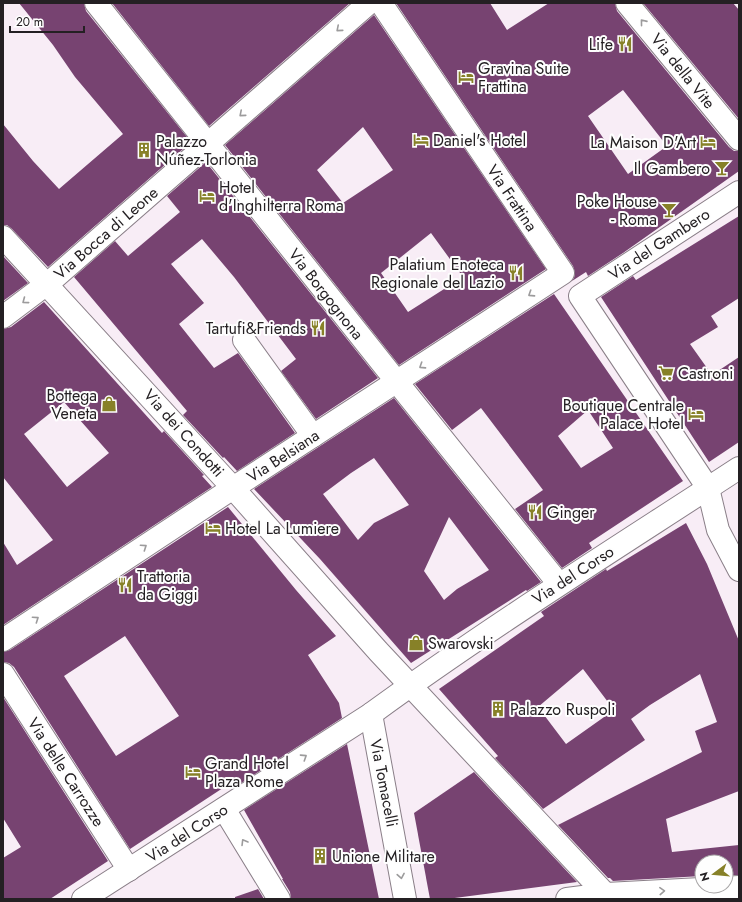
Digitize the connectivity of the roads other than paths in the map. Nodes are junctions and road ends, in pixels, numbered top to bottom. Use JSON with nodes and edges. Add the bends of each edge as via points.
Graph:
{"nodes":[{"id":1,"x":96,"y":3,"type":"edge"},
{"id":2,"x":369,"y":3,"type":"edge"},
{"id":3,"x":381,"y":3,"type":"edge"},
{"id":4,"x":627,"y":3,"type":"edge"},
{"id":5,"x":739,"y":139,"type":"edge"},
{"id":6,"x":207,"y":144,"type":"junction"},
{"id":7,"x":739,"y":192,"type":"edge"},
{"id":8,"x":3,"y":237,"type":"edge"},
{"id":9,"x":563,"y":273,"type":"joint"},
{"id":10,"x":47,"y":284,"type":"junction"},
{"id":11,"x":3,"y":317,"type":"edge"},
{"id":12,"x":244,"y":340,"type":"dead end"},
{"id":13,"x":396,"y":382,"type":"junction"},
{"id":14,"x":313,"y":436,"type":"junction"},
{"id":15,"x":739,"y":468,"type":"edge"},
{"id":16,"x":233,"y":488,"type":"junction"},
{"id":17,"x":708,"y":488,"type":"junction"},
{"id":18,"x":739,"y":570,"type":"edge"},
{"id":19,"x":559,"y":584,"type":"junction"},
{"id":20,"x":3,"y":640,"type":"edge"},
{"id":21,"x":3,"y":674,"type":"edge"},
{"id":22,"x":410,"y":685,"type":"junction"},
{"id":23,"x":371,"y":714,"type":"junction"},
{"id":24,"x":224,"y":809,"type":"junction"},
{"id":25,"x":129,"y":870,"type":"junction"},
{"id":26,"x":739,"y":887,"type":"edge"},
{"id":27,"x":608,"y":897,"type":"edge"},
{"id":28,"x":83,"y":899,"type":"edge"},
{"id":29,"x":279,"y":899,"type":"edge"},
{"id":30,"x":405,"y":899,"type":"edge"},
{"id":31,"x":567,"y":899,"type":"edge"}],
"edges":[{"from":1,"to":6,"type":"street","name":"Via Borgognona"},
{"from":2,"to":6,"type":"street","name":"Via Bocca di Leone","one_way":true},
{"from":3,"to":9,"type":"street","name":"Via Frattina"},
{"from":5,"to":4,"type":"street","name":"Via della Vite","one_way":true},
{"from":6,"to":10,"type":"street","name":"Via Bocca di Leone"},
{"from":6,"to":13,"type":"street","name":"Via Borgognona"},
{"from":7,"to":17,"type":"street","name":"Via del Gambero","via":[[580,296]]},
{"from":8,"to":10,"type":"street","name":"Via dei Condotti"},
{"from":9,"to":13,"type":"street","name":"Via Belsiana","one_way":true},
{"from":10,"to":11,"type":"street","name":"Via Bocca di Leone","one_way":true},
{"from":10,"to":16,"type":"street","name":"Via dei Condotti"},
{"from":12,"to":14,"type":"street"},
{"from":13,"to":14,"type":"street","name":"Via Belsiana"},
{"from":13,"to":19,"type":"street","name":"Via Borgognona"},
{"from":14,"to":16,"type":"street","name":"Via Belsiana"},
{"from":15,"to":17,"type":"street","name":"Via del Corso"},
{"from":20,"to":16,"type":"street","name":"Via Belsiana","one_way":true},
{"from":16,"to":22,"type":"street","name":"Via dei Condotti"},
{"from":17,"to":18,"type":"street","via":[[718,530]]},
{"from":17,"to":19,"type":"street","name":"Via del Corso"},
{"from":19,"to":22,"type":"street","name":"Via del Corso"},
{"from":21,"to":25,"type":"street","name":"Via delle Carrozze"},
{"from":22,"to":23,"type":"street","name":"Via del Corso"},
{"from":22,"to":27,"type":"street","name":"Via dei Condotti"},
{"from":24,"to":23,"type":"street","name":"Via del Corso","one_way":true},
{"from":23,"to":30,"type":"street","name":"Via Tomacelli","one_way":true},
{"from":24,"to":25,"type":"street","name":"Via del Corso"},
{"from":29,"to":24,"type":"street","one_way":true},
{"from":25,"to":28,"type":"street","name":"Via del Corso"},
{"from":27,"to":26,"type":"street","one_way":true},
{"from":27,"to":31,"type":"street"}]}
